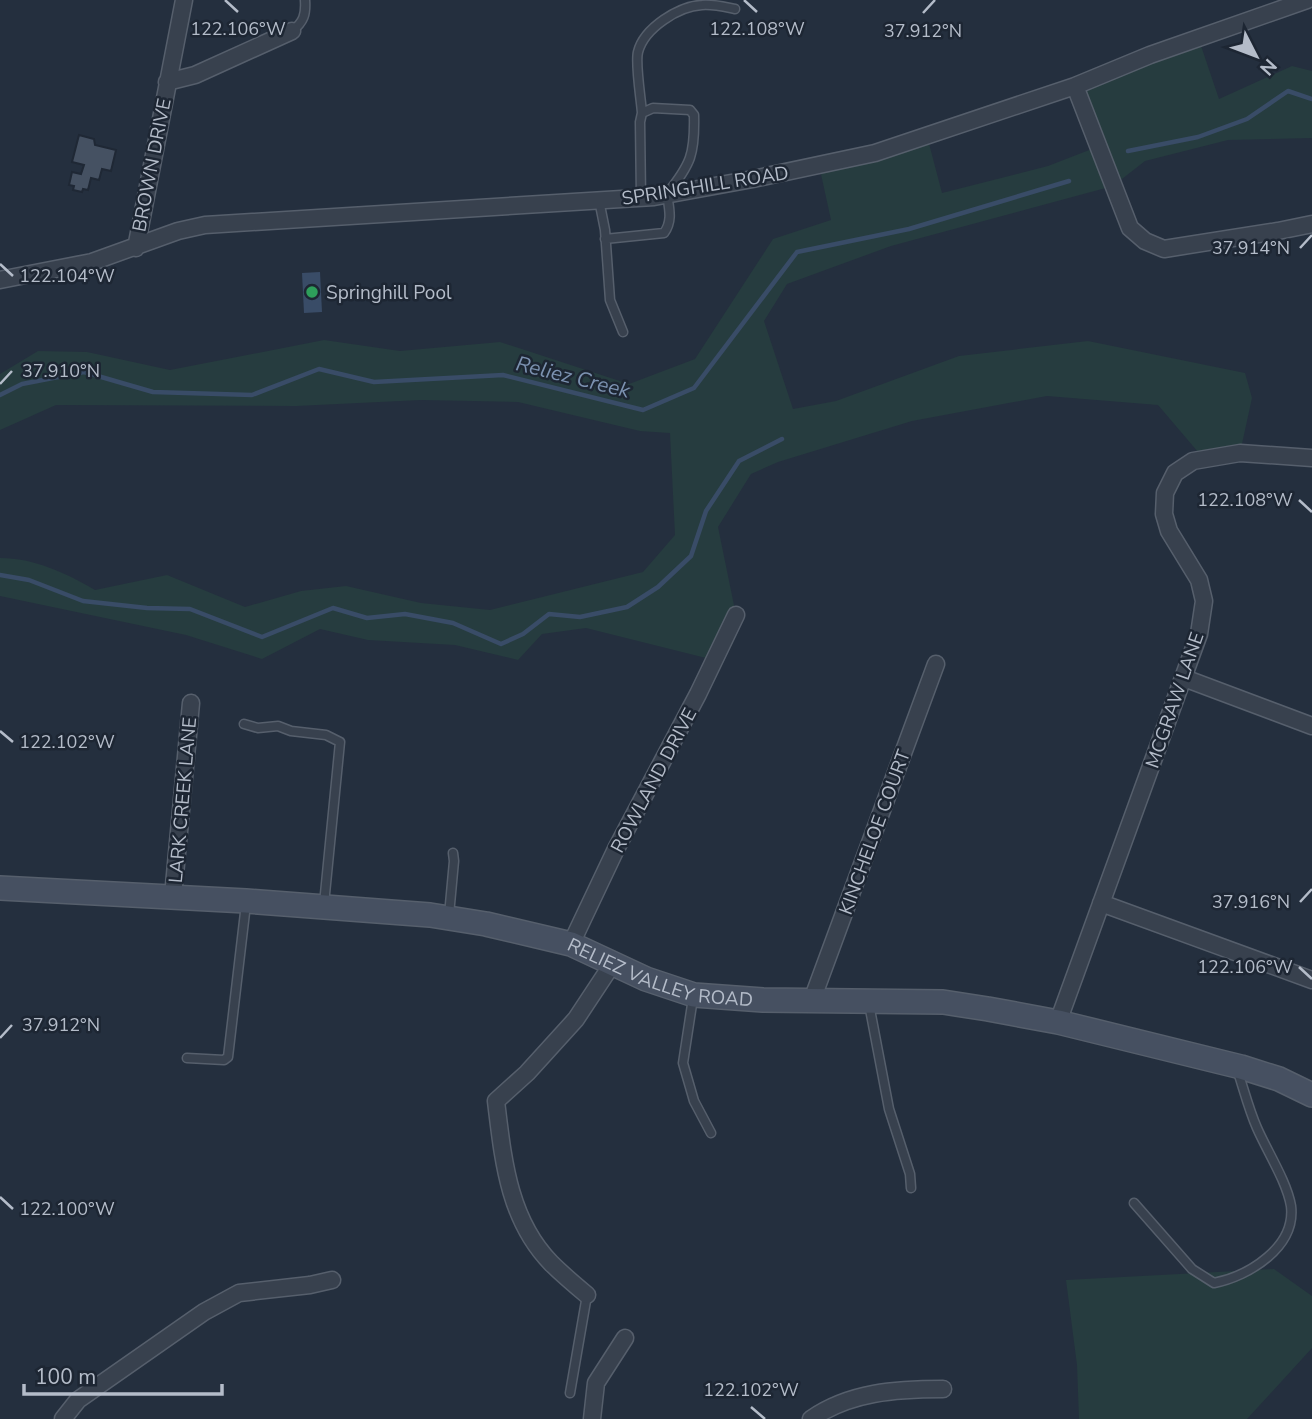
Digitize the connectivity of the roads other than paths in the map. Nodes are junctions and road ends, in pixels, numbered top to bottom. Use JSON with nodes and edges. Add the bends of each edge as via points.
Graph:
{"nodes":[{"id":1,"x":184,"y":0,"type":"edge"},
{"id":2,"x":305,"y":0,"type":"edge"},
{"id":3,"x":1307,"y":0,"type":"edge"},
{"id":4,"x":735,"y":9,"type":"dead end"},
{"id":5,"x":292,"y":31,"type":"joint"},
{"id":6,"x":167,"y":82,"type":"junction"},
{"id":7,"x":1075,"y":86,"type":"junction"},
{"id":8,"x":642,"y":113,"type":"junction"},
{"id":9,"x":667,"y":194,"type":"junction"},
{"id":10,"x":641,"y":198,"type":"junction"},
{"id":11,"x":599,"y":200,"type":"junction"},
{"id":12,"x":1312,"y":224,"type":"edge"},
{"id":13,"x":606,"y":239,"type":"junction"},
{"id":14,"x":136,"y":248,"type":"junction"},
{"id":15,"x":0,"y":280,"type":"edge"},
{"id":16,"x":623,"y":332,"type":"dead end"},
{"id":17,"x":1312,"y":458,"type":"edge"},
{"id":18,"x":736,"y":615,"type":"dead end"},
{"id":19,"x":936,"y":663,"type":"dead end"},
{"id":20,"x":1184,"y":678,"type":"junction"},
{"id":21,"x":191,"y":703,"type":"dead end"},
{"id":22,"x":244,"y":724,"type":"dead end"},
{"id":23,"x":1312,"y":726,"type":"edge"},
{"id":24,"x":453,"y":853,"type":"dead end"},
{"id":25,"x":0,"y":888,"type":"edge"},
{"id":26,"x":173,"y":896,"type":"junction"},
{"id":27,"x":246,"y":901,"type":"junction"},
{"id":28,"x":1101,"y":903,"type":"junction"},
{"id":29,"x":324,"y":907,"type":"junction"},
{"id":30,"x":449,"y":918,"type":"junction"},
{"id":31,"x":571,"y":944,"type":"junction"},
{"id":32,"x":613,"y":963,"type":"junction"},
{"id":33,"x":1312,"y":979,"type":"edge"},
{"id":34,"x":694,"y":995,"type":"junction"},
{"id":35,"x":812,"y":1000,"type":"junction"},
{"id":36,"x":869,"y":1001,"type":"junction"},
{"id":37,"x":1058,"y":1022,"type":"junction"},
{"id":38,"x":187,"y":1058,"type":"dead end"},
{"id":39,"x":1236,"y":1065,"type":"junction"},
{"id":40,"x":1312,"y":1095,"type":"edge"},
{"id":41,"x":711,"y":1133,"type":"dead end"},
{"id":42,"x":911,"y":1188,"type":"dead end"},
{"id":43,"x":1134,"y":1203,"type":"dead end"},
{"id":44,"x":332,"y":1280,"type":"dead end"},
{"id":45,"x":587,"y":1295,"type":"joint"},
{"id":46,"x":625,"y":1338,"type":"dead end"},
{"id":47,"x":943,"y":1390,"type":"dead end"},
{"id":48,"x":570,"y":1393,"type":"dead end"},
{"id":49,"x":63,"y":1419,"type":"edge"},
{"id":50,"x":592,"y":1419,"type":"edge"},
{"id":51,"x":811,"y":1419,"type":"edge"}],
"edges":[{"from":1,"to":6,"type":"street","name":"BROWN DRIVE"},
{"from":2,"to":5,"type":"lane","via":[[303,19]]},
{"from":3,"to":7,"type":"street","name":"SPRINGHILL ROAD","via":[[1150,54]]},
{"from":4,"to":8,"type":"lane","via":[[702,5],[681,10],[658,24],[638,52]]},
{"from":5,"to":6,"type":"street","name":"BROWN DRIVE","via":[[195,75]]},
{"from":6,"to":14,"type":"street","name":"BROWN DRIVE"},
{"from":7,"to":9,"type":"street","name":"SPRINGHILL ROAD","via":[[875,153]]},
{"from":7,"to":12,"type":"street","via":[[1130,228],[1145,241],[1164,249]]},
{"from":8,"to":9,"type":"lane","via":[[653,108],[690,110],[694,115],[690,164]]},
{"from":8,"to":10,"type":"lane"},
{"from":9,"to":10,"type":"street","name":"SPRINGHILL ROAD"},
{"from":9,"to":13,"type":"lane","via":[[670,214],[664,233]]},
{"from":10,"to":11,"type":"street","name":"SPRINGHILL ROAD"},
{"from":11,"to":13,"type":"lane"},
{"from":11,"to":14,"type":"street","name":"SPRINGHILL ROAD","via":[[205,225]]},
{"from":13,"to":16,"type":"lane","via":[[610,300]]},
{"from":14,"to":15,"type":"street","name":"SPRINGHILL ROAD","via":[[92,262]]},
{"from":17,"to":20,"type":"street","name":"MCGRAW LANE","via":[[1240,453],[1193,461],[1175,473],[1165,493],[1164,514],[1169,531],[1199,580],[1204,601]]},
{"from":18,"to":31,"type":"street","name":"ROWLAND DRIVE"},
{"from":19,"to":35,"type":"street","name":"KINCHELOE COURT"},
{"from":20,"to":23,"type":"street"},
{"from":20,"to":28,"type":"street","name":"MCGRAW LANE"},
{"from":21,"to":26,"type":"street","name":"LARK CREEK LANE"},
{"from":22,"to":29,"type":"lane","via":[[326,735],[340,742]]},
{"from":24,"to":30,"type":"lane"},
{"from":25,"to":26,"type":"main road","name":"RELIEZ VALLEY ROAD"},
{"from":26,"to":27,"type":"main road","name":"RELIEZ VALLEY ROAD"},
{"from":27,"to":29,"type":"main road","name":"RELIEZ VALLEY ROAD"},
{"from":27,"to":38,"type":"lane","via":[[228,1057]]},
{"from":28,"to":33,"type":"street"},
{"from":28,"to":37,"type":"street","name":"MCGRAW LANE"},
{"from":29,"to":30,"type":"main road","name":"RELIEZ VALLEY ROAD"},
{"from":30,"to":31,"type":"main road","name":"RELIEZ VALLEY ROAD"},
{"from":31,"to":32,"type":"main road","name":"RELIEZ VALLEY ROAD"},
{"from":32,"to":34,"type":"main road","name":"RELIEZ VALLEY ROAD"},
{"from":32,"to":45,"type":"street","via":[[576,1019],[496,1101],[504,1167],[529,1234],[549,1262]]},
{"from":34,"to":35,"type":"main road","name":"RELIEZ VALLEY ROAD"},
{"from":34,"to":41,"type":"lane","via":[[683,1063],[694,1101]]},
{"from":35,"to":36,"type":"main road","name":"RELIEZ VALLEY ROAD"},
{"from":36,"to":37,"type":"main road","name":"RELIEZ VALLEY ROAD","via":[[943,1002]]},
{"from":36,"to":42,"type":"lane","via":[[889,1109]]},
{"from":37,"to":39,"type":"main road","name":"RELIEZ VALLEY ROAD"},
{"from":39,"to":40,"type":"main road","name":"RELIEZ VALLEY ROAD"},
{"from":39,"to":43,"type":"lane","via":[[1255,1124],[1291,1206],[1284,1239],[1253,1267],[1214,1283],[1192,1269]]},
{"from":44,"to":49,"type":"street","via":[[239,1293],[204,1311],[78,1400]]},
{"from":45,"to":48,"type":"lane"},
{"from":46,"to":50,"type":"street","via":[[596,1383]]},
{"from":47,"to":51,"type":"street","via":[[898,1389],[852,1399]]}]}
